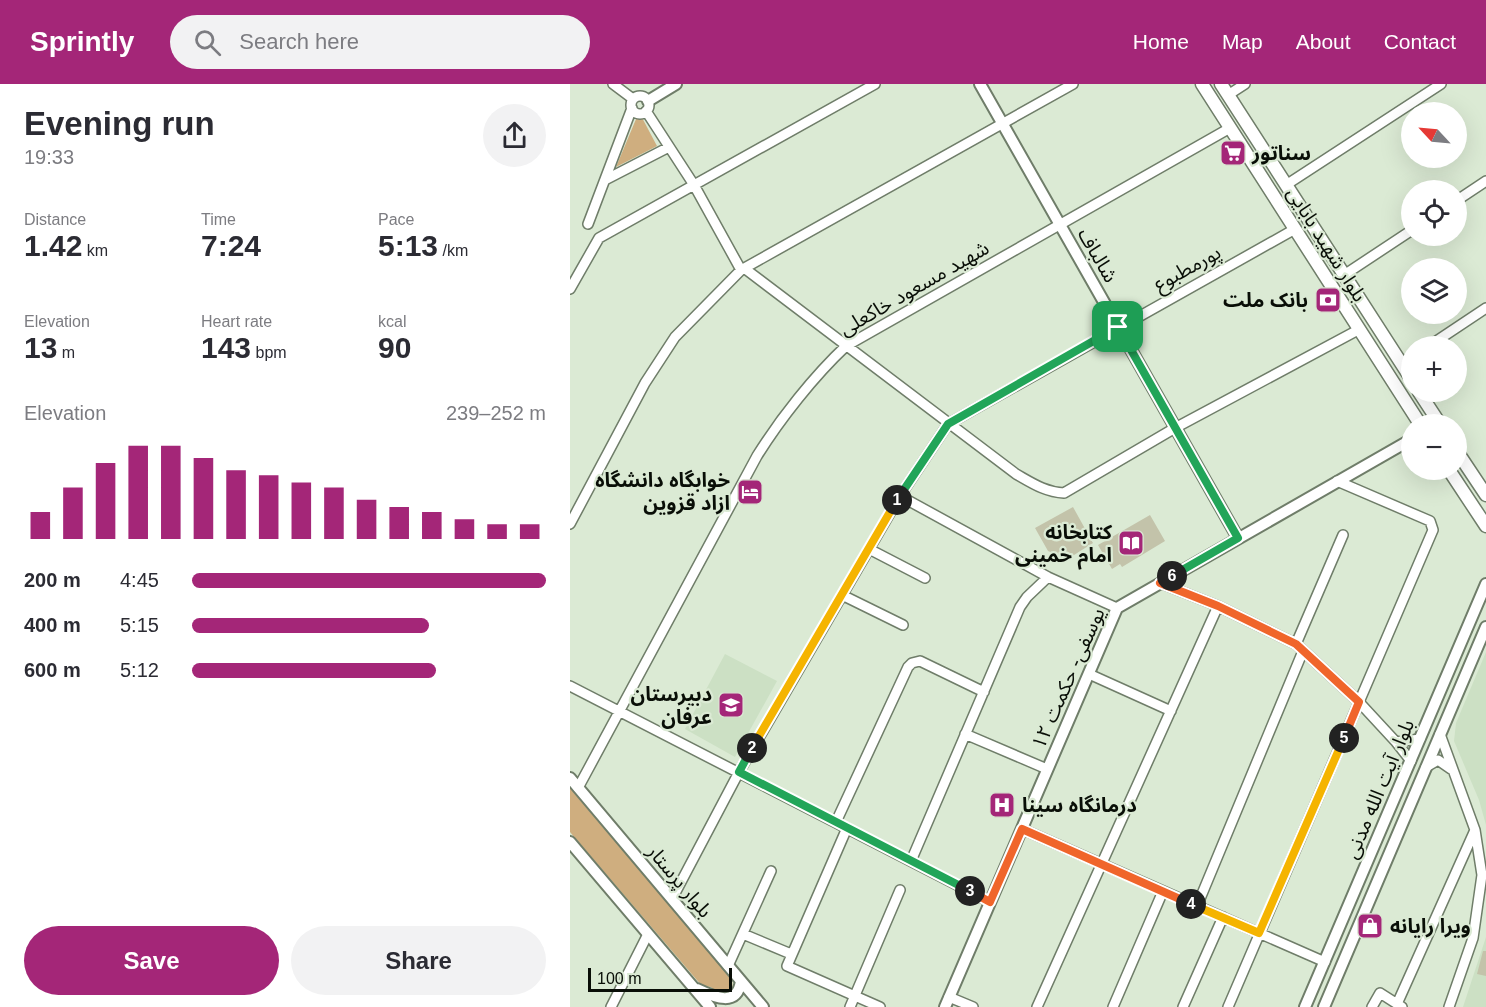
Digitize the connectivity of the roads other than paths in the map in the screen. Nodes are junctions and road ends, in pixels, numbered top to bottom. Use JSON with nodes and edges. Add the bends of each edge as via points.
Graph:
{"nodes":[{"id":1,"x":613,"y":84,"type":"edge"},
{"id":2,"x":676,"y":84,"type":"edge"},
{"id":3,"x":875,"y":84,"type":"edge"},
{"id":4,"x":980,"y":84,"type":"edge"},
{"id":5,"x":1073,"y":84,"type":"edge"},
{"id":6,"x":1202,"y":84,"type":"edge"},
{"id":7,"x":1221,"y":84,"type":"edge"},
{"id":8,"x":1245,"y":84,"type":"edge"},
{"id":9,"x":1441,"y":84,"type":"edge"},
{"id":10,"x":1228,"y":95,"type":"junction"},
{"id":11,"x":632,"y":104,"type":"junction"},
{"id":12,"x":647,"y":106,"type":"junction"},
{"id":13,"x":1002,"y":123,"type":"junction"},
{"id":14,"x":1230,"y":128,"type":"junction"},
{"id":15,"x":669,"y":147,"type":"junction"},
{"id":16,"x":605,"y":180,"type":"junction"},
{"id":17,"x":1486,"y":181,"type":"edge"},
{"id":18,"x":694,"y":185,"type":"junction"},
{"id":19,"x":1286,"y":185,"type":"junction"},
{"id":20,"x":1467,"y":194,"type":"edge"},
{"id":21,"x":588,"y":224,"type":"dead end"},
{"id":22,"x":1060,"y":225,"type":"junction"},
{"id":23,"x":1295,"y":229,"type":"junction"},
{"id":24,"x":1401,"y":238,"type":"edge"},
{"id":25,"x":742,"y":269,"type":"junction"},
{"id":26,"x":1344,"y":275,"type":"junction"},
{"id":27,"x":570,"y":289,"type":"edge"},
{"id":28,"x":1486,"y":308,"type":"edge"},
{"id":29,"x":1118,"y":327,"type":"junction"},
{"id":30,"x":1358,"y":330,"type":"junction"},
{"id":31,"x":1444,"y":336,"type":"edge"},
{"id":32,"x":846,"y":346,"type":"junction"},
{"id":33,"x":1401,"y":354,"type":"edge"},
{"id":34,"x":1413,"y":414,"type":"edge"},
{"id":35,"x":948,"y":424,"type":"junction"},
{"id":36,"x":1175,"y":428,"type":"junction"},
{"id":37,"x":1401,"y":445,"type":"edge"},
{"id":38,"x":1467,"y":466,"type":"edge"},
{"id":39,"x":1456,"y":480,"type":"edge"},
{"id":40,"x":1337,"y":481,"type":"junction"},
{"id":41,"x":1486,"y":495,"type":"edge"},
{"id":42,"x":900,"y":496,"type":"junction"},
{"id":43,"x":570,"y":524,"type":"edge"},
{"id":44,"x":1486,"y":526,"type":"edge"},
{"id":45,"x":1343,"y":535,"type":"dead end"},
{"id":46,"x":1238,"y":538,"type":"junction"},
{"id":47,"x":869,"y":549,"type":"junction"},
{"id":48,"x":1048,"y":577,"type":"junction"},
{"id":49,"x":925,"y":578,"type":"dead end"},
{"id":50,"x":1160,"y":583,"type":"junction"},
{"id":51,"x":1486,"y":584,"type":"edge"},
{"id":52,"x":842,"y":595,"type":"junction"},
{"id":53,"x":1218,"y":606,"type":"junction"},
{"id":54,"x":1117,"y":608,"type":"junction"},
{"id":55,"x":1481,"y":609,"type":"edge"},
{"id":56,"x":903,"y":625,"type":"dead end"},
{"id":57,"x":1486,"y":627,"type":"edge"},
{"id":58,"x":1299,"y":647,"type":"junction"},
{"id":59,"x":1089,"y":674,"type":"junction"},
{"id":60,"x":570,"y":686,"type":"edge"},
{"id":61,"x":984,"y":692,"type":"junction"},
{"id":62,"x":1359,"y":702,"type":"junction"},
{"id":63,"x":618,"y":710,"type":"junction"},
{"id":64,"x":1171,"y":711,"type":"junction"},
{"id":65,"x":965,"y":734,"type":"junction"},
{"id":66,"x":1440,"y":734,"type":"junction"},
{"id":67,"x":1420,"y":739,"type":"junction"},
{"id":68,"x":1396,"y":742,"type":"junction"},
{"id":69,"x":1411,"y":760,"type":"junction"},
{"id":70,"x":1426,"y":767,"type":"junction"},
{"id":71,"x":1047,"y":769,"type":"junction"},
{"id":72,"x":1453,"y":771,"type":"junction"},
{"id":73,"x":739,"y":772,"type":"junction"},
{"id":74,"x":570,"y":778,"type":"edge"},
{"id":75,"x":578,"y":788,"type":"junction"},
{"id":76,"x":836,"y":822,"type":"junction"},
{"id":77,"x":848,"y":828,"type":"junction"},
{"id":78,"x":1022,"y":829,"type":"junction"},
{"id":79,"x":1475,"y":830,"type":"junction"},
{"id":80,"x":570,"y":842,"type":"edge"},
{"id":81,"x":911,"y":861,"type":"junction"},
{"id":82,"x":1102,"y":864,"type":"junction"},
{"id":83,"x":1366,"y":865,"type":"junction"},
{"id":84,"x":771,"y":871,"type":"dead end"},
{"id":85,"x":1382,"y":872,"type":"junction"},
{"id":86,"x":900,"y":890,"type":"dead end"},
{"id":87,"x":1163,"y":891,"type":"junction"},
{"id":88,"x":672,"y":899,"type":"junction"},
{"id":89,"x":990,"y":902,"type":"junction"},
{"id":90,"x":1197,"y":906,"type":"junction"},
{"id":91,"x":1223,"y":917,"type":"junction"},
{"id":92,"x":1259,"y":933,"type":"junction"},
{"id":93,"x":648,"y":934,"type":"junction"},
{"id":94,"x":743,"y":934,"type":"junction"},
{"id":95,"x":791,"y":954,"type":"junction"},
{"id":96,"x":1325,"y":962,"type":"junction"},
{"id":97,"x":728,"y":966,"type":"junction"},
{"id":98,"x":741,"y":981,"type":"junction"},
{"id":99,"x":694,"y":987,"type":"junction"},
{"id":100,"x":854,"y":996,"type":"junction"},
{"id":101,"x":947,"y":1002,"type":"edge"},
{"id":102,"x":1400,"y":1005,"type":"edge"},
{"id":103,"x":610,"y":1007,"type":"edge"},
{"id":104,"x":710,"y":1007,"type":"edge"},
{"id":105,"x":763,"y":1007,"type":"edge"},
{"id":106,"x":850,"y":1007,"type":"edge"},
{"id":107,"x":880,"y":1007,"type":"edge"},
{"id":108,"x":973,"y":1007,"type":"edge"},
{"id":109,"x":1037,"y":1007,"type":"edge"},
{"id":110,"x":1113,"y":1007,"type":"edge"},
{"id":111,"x":1183,"y":1007,"type":"edge"},
{"id":112,"x":1228,"y":1007,"type":"edge"},
{"id":113,"x":1305,"y":1007,"type":"edge"},
{"id":114,"x":1324,"y":1007,"type":"edge"},
{"id":115,"x":1372,"y":1007,"type":"edge"},
{"id":116,"x":1449,"y":1007,"type":"edge"}],
"edges":[{"from":1,"to":11,"type":"street"},
{"from":2,"to":12,"type":"street"},
{"from":3,"to":18,"type":"street"},
{"from":4,"to":13,"type":"street","name":"شالباف"},
{"from":5,"to":13,"type":"street"},
{"from":6,"to":14,"type":"main road","name":"بلوار شهید بابایی"},
{"from":7,"to":10,"type":"main road","name":"بلوار شهید بابایی"},
{"from":8,"to":10,"type":"street"},
{"from":9,"to":19,"type":"street"},
{"from":10,"to":19,"type":"main road","name":"بلوار شهید بابایی"},
{"from":11,"to":12,"type":"street","via":[[639,114]]},
{"from":11,"to":12,"type":"street","via":[[642,96]]},
{"from":11,"to":16,"type":"street"},
{"from":12,"to":15,"type":"street"},
{"from":13,"to":22,"type":"street","name":"شالباف"},
{"from":13,"to":25,"type":"street"},
{"from":14,"to":22,"type":"street","name":"شهید مسعود خاکعلی"},
{"from":14,"to":23,"type":"main road","name":"بلوار شهید بابایی"},
{"from":15,"to":16,"type":"street"},
{"from":15,"to":18,"type":"street"},
{"from":16,"to":21,"type":"street"},
{"from":17,"to":20,"type":"street"},
{"from":18,"to":25,"type":"street"},
{"from":18,"to":27,"type":"street","via":[[599,238]]},
{"from":19,"to":26,"type":"main road","name":"بلوار شهید بابایی"},
{"from":22,"to":29,"type":"street","name":"شالباف"},
{"from":22,"to":32,"type":"street","name":"شهید مسعود خاکعلی"},
{"from":23,"to":29,"type":"street","name":"پورمطبوع"},
{"from":23,"to":30,"type":"main road","name":"بلوار شهید بابایی"},
{"from":24,"to":26,"type":"street"},
{"from":25,"to":32,"type":"street"},
{"from":25,"to":43,"type":"street","via":[[675,337],[645,383]]},
{"from":26,"to":33,"type":"main road","name":"بلوار شهید بابایی"},
{"from":28,"to":31,"type":"street"},
{"from":29,"to":35,"type":"street","name":"پورمطبوع"},
{"from":29,"to":36,"type":"street","name":"شالباف"},
{"from":30,"to":34,"type":"main road","name":"بلوار شهید بابایی"},
{"from":30,"to":36,"type":"street"},
{"from":32,"to":35,"type":"street"},
{"from":32,"to":63,"type":"street","name":"شهید مسعود خاکعلی","via":[[830,361],[757,456]]},
{"from":35,"to":36,"type":"street","via":[[1031,483],[1053,492],[1064,492]]},
{"from":35,"to":42,"type":"street","name":"پورمطبوع"},
{"from":36,"to":46,"type":"street","name":"شالباف"},
{"from":37,"to":40,"type":"street","name":"یوسفی- حکمت ۱۲"},
{"from":38,"to":41,"type":"main road"},
{"from":39,"to":44,"type":"main road"},
{"from":40,"to":46,"type":"street","name":"یوسفی- حکمت ۱۲"},
{"from":40,"to":62,"type":"street","via":[[1433,525]]},
{"from":42,"to":47,"type":"street","name":"پورمطبوع"},
{"from":42,"to":48,"type":"street"},
{"from":45,"to":58,"type":"street"},
{"from":46,"to":50,"type":"street","name":"یوسفی- حکمت ۱۲"},
{"from":47,"to":49,"type":"street"},
{"from":47,"to":52,"type":"street","name":"پورمطبوع"},
{"from":48,"to":54,"type":"street"},
{"from":48,"to":61,"type":"street","via":[[1020,607]]},
{"from":50,"to":53,"type":"street"},
{"from":50,"to":54,"type":"street","name":"یوسفی- حکمت ۱۲"},
{"from":51,"to":55,"type":"street","name":"بلوار آیت الله مدنی"},
{"from":52,"to":56,"type":"street"},
{"from":52,"to":73,"type":"street","name":"پورمطبوع"},
{"from":53,"to":58,"type":"street"},
{"from":53,"to":64,"type":"street"},
{"from":54,"to":59,"type":"street","name":"یوسفی- حکمت ۱۲"},
{"from":55,"to":67,"type":"street","name":"بلوار آیت الله مدنی"},
{"from":57,"to":66,"type":"street","name":"بلوار آیت الله مدنی"},
{"from":58,"to":62,"type":"street"},
{"from":58,"to":90,"type":"street"},
{"from":59,"to":64,"type":"street"},
{"from":59,"to":71,"type":"street","name":"یوسفی- حکمت ۱۲"},
{"from":60,"to":63,"type":"street"},
{"from":61,"to":65,"type":"street"},
{"from":61,"to":76,"type":"street","via":[[920,661],[912,663]]},
{"from":62,"to":68,"type":"street"},
{"from":62,"to":92,"type":"street"},
{"from":63,"to":73,"type":"street"},
{"from":63,"to":75,"type":"street","name":"شهید مسعود خاکعلی"},
{"from":64,"to":82,"type":"street"},
{"from":65,"to":71,"type":"street"},
{"from":65,"to":81,"type":"street"},
{"from":66,"to":70,"type":"street","name":"بلوار آیت الله مدنی"},
{"from":66,"to":72,"type":"street"},
{"from":67,"to":68,"type":"street"},
{"from":67,"to":69,"type":"street","name":"بلوار آیت الله مدنی"},
{"from":68,"to":69,"type":"street"},
{"from":69,"to":83,"type":"street","name":"بلوار آیت الله مدنی"},
{"from":70,"to":72,"type":"street","via":[[1438,760]]},
{"from":70,"to":85,"type":"street","name":"بلوار آیت الله مدنی"},
{"from":71,"to":78,"type":"street","name":"یوسفی- حکمت ۱۲"},
{"from":72,"to":79,"type":"street"},
{"from":73,"to":76,"type":"street"},
{"from":73,"to":88,"type":"street","name":"پورمطبوع"},
{"from":74,"to":75,"type":"street","name":"بلوار پرستار"},
{"from":75,"to":88,"type":"street","name":"بلوار پرستار"},
{"from":76,"to":77,"type":"street"},
{"from":77,"to":81,"type":"street"},
{"from":77,"to":95,"type":"street"},
{"from":78,"to":82,"type":"street"},
{"from":78,"to":89,"type":"street","name":"یوسفی- حکمت ۱۲"},
{"from":79,"to":102,"type":"street"},
{"from":79,"to":116,"type":"street","via":[[1482,874],[1473,938]]},
{"from":80,"to":93,"type":"street"},
{"from":81,"to":89,"type":"street"},
{"from":82,"to":87,"type":"street"},
{"from":82,"to":109,"type":"street"},
{"from":83,"to":85,"type":"street"},
{"from":83,"to":96,"type":"street","name":"بلوار آیت الله مدنی"},
{"from":84,"to":94,"type":"street"},
{"from":85,"to":114,"type":"street","name":"بلوار آیت الله مدنی"},
{"from":86,"to":100,"type":"street"},
{"from":87,"to":90,"type":"street"},
{"from":87,"to":110,"type":"street"},
{"from":88,"to":97,"type":"street","name":"بلوار پرستار"},
{"from":89,"to":101,"type":"street","name":"یوسفی- حکمت ۱۲"},
{"from":90,"to":91,"type":"street"},
{"from":91,"to":92,"type":"street"},
{"from":91,"to":111,"type":"street"},
{"from":92,"to":96,"type":"street"},
{"from":92,"to":112,"type":"street"},
{"from":93,"to":99,"type":"street"},
{"from":93,"to":103,"type":"street"},
{"from":94,"to":95,"type":"street"},
{"from":94,"to":97,"type":"street"},
{"from":95,"to":100,"type":"street","via":[[787,966]]},
{"from":96,"to":113,"type":"street","name":"بلوار آیت الله مدنی"},
{"from":97,"to":98,"type":"street","name":"بلوار پرستار"},
{"from":98,"to":99,"type":"street","via":[[738,994],[726,1002]]},
{"from":98,"to":105,"type":"street","name":"بلوار پرستار"},
{"from":99,"to":104,"type":"street"},
{"from":100,"to":106,"type":"street"},
{"from":100,"to":107,"type":"street"},
{"from":101,"to":108,"type":"street"},
{"from":102,"to":115,"type":"street","via":[[1380,993]]}]}
